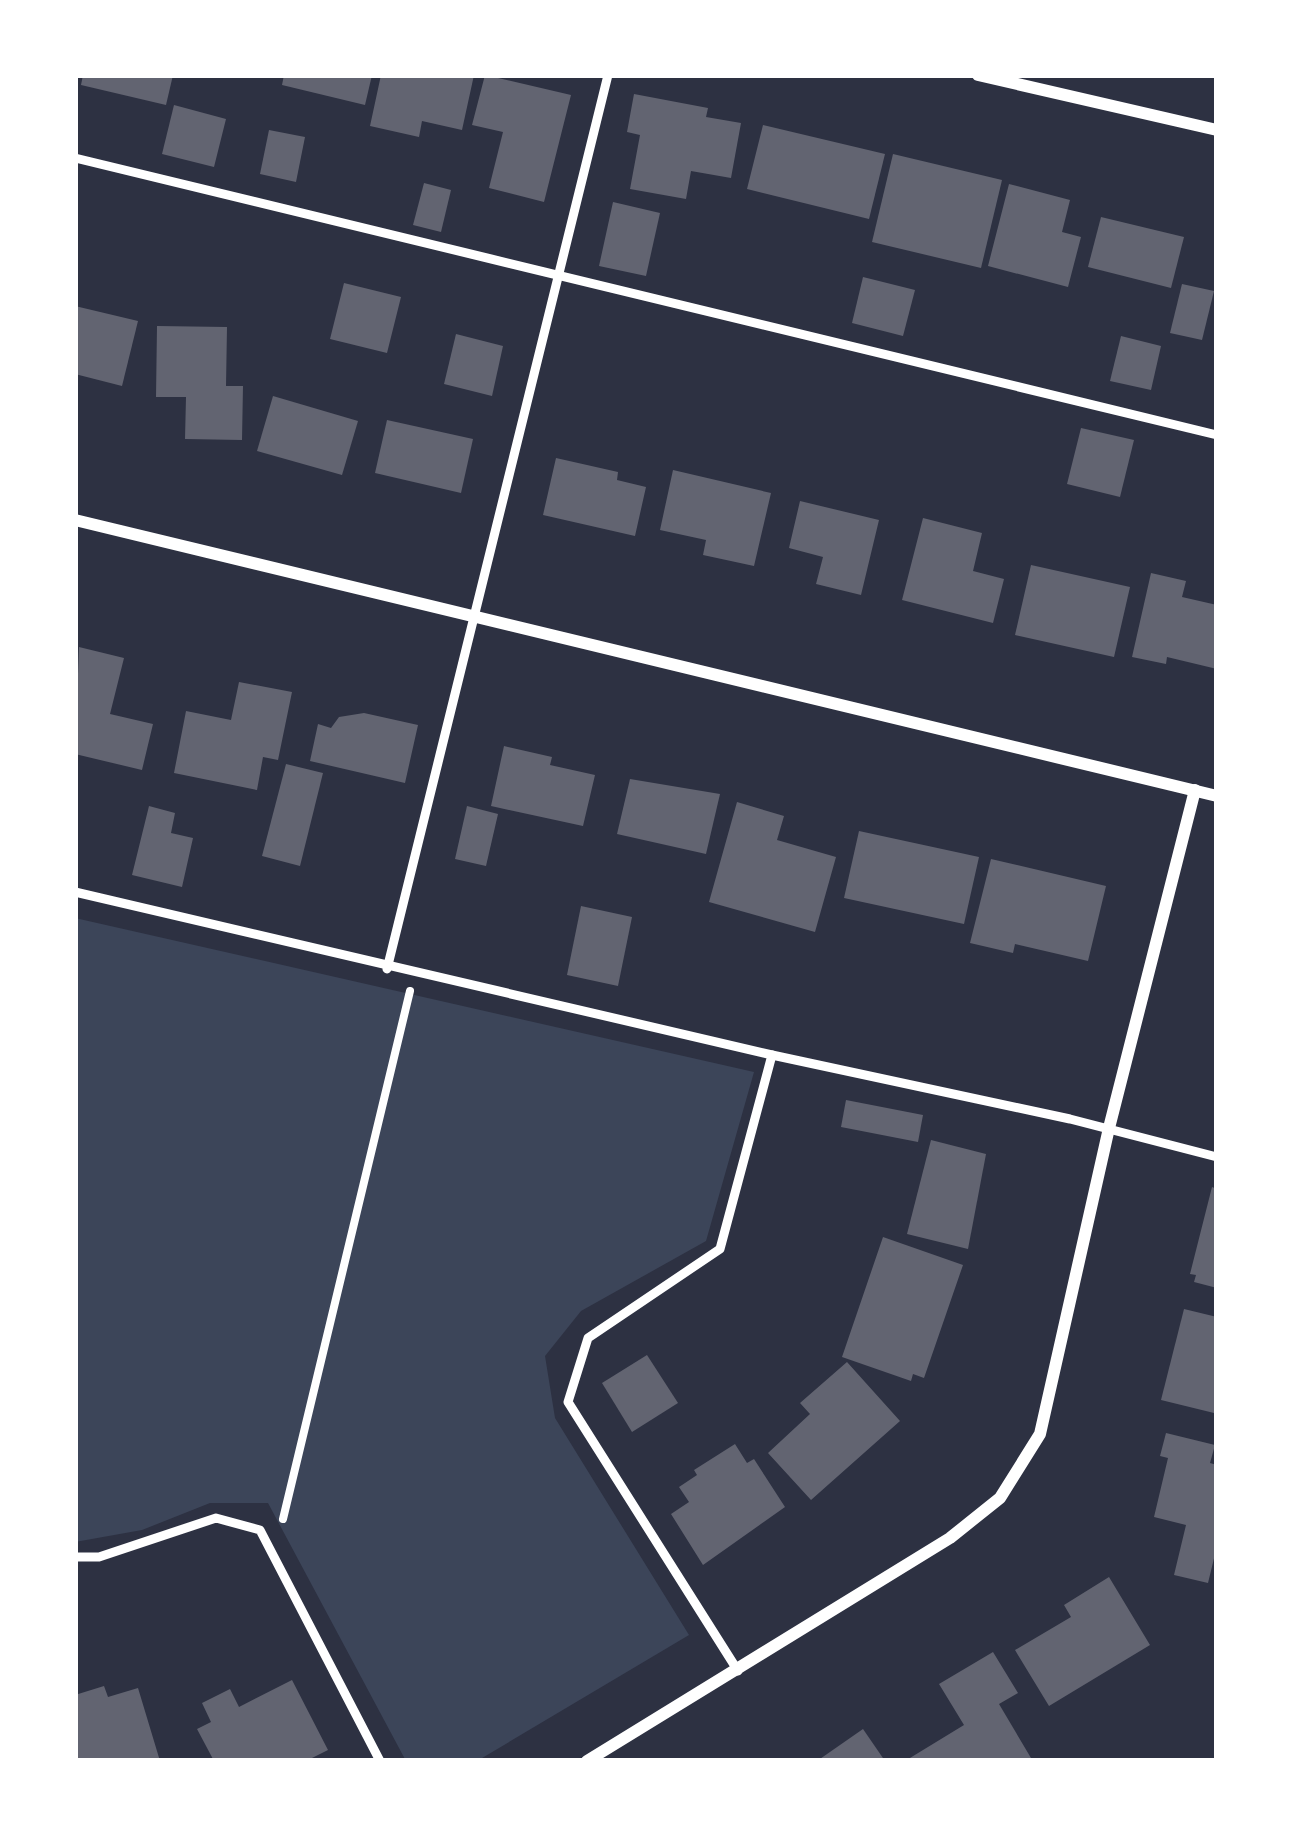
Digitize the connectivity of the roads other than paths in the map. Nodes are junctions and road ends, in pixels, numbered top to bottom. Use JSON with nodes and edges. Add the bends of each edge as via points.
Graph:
{"nodes":[{"id":1,"x":608,"y":75,"type":"edge"},
{"id":2,"x":978,"y":75,"type":"edge"},
{"id":3,"x":1217,"y":130,"type":"edge"},
{"id":4,"x":75,"y":158,"type":"edge"},
{"id":5,"x":559,"y":279,"type":"junction"},
{"id":6,"x":1217,"y":436,"type":"edge"},
{"id":7,"x":75,"y":520,"type":"edge"},
{"id":8,"x":478,"y":619,"type":"junction"},
{"id":9,"x":1195,"y":790,"type":"junction"},
{"id":10,"x":1217,"y":796,"type":"edge"},
{"id":11,"x":75,"y":892,"type":"edge"},
{"id":12,"x":387,"y":969,"type":"junction"},
{"id":13,"x":772,"y":1055,"type":"junction"},
{"id":14,"x":1109,"y":1128,"type":"junction"},
{"id":15,"x":1217,"y":1156,"type":"edge"},
{"id":16,"x":75,"y":1557,"type":"edge"},
{"id":17,"x":738,"y":1671,"type":"junction"},
{"id":18,"x":380,"y":1761,"type":"edge"},
{"id":19,"x":587,"y":1761,"type":"edge"}],
"edges":[{"from":1,"to":5,"type":"lane"},
{"from":2,"to":3,"type":"street"},
{"from":4,"to":5,"type":"lane"},
{"from":5,"to":6,"type":"lane"},
{"from":5,"to":8,"type":"lane"},
{"from":7,"to":8,"type":"street"},
{"from":8,"to":9,"type":"street"},
{"from":8,"to":12,"type":"lane"},
{"from":9,"to":10,"type":"street"},
{"from":9,"to":14,"type":"street"},
{"from":11,"to":12,"type":"lane"},
{"from":12,"to":13,"type":"lane"},
{"from":13,"to":14,"type":"lane"},
{"from":13,"to":17,"type":"lane","via":[[720,1250],[588,1338],[568,1402]]},
{"from":14,"to":15,"type":"lane"},
{"from":14,"to":17,"type":"street","via":[[1040,1434],[1000,1498]]},
{"from":16,"to":18,"type":"lane","via":[[99,1557],[216,1518],[260,1530]]},
{"from":17,"to":19,"type":"street"}]}
